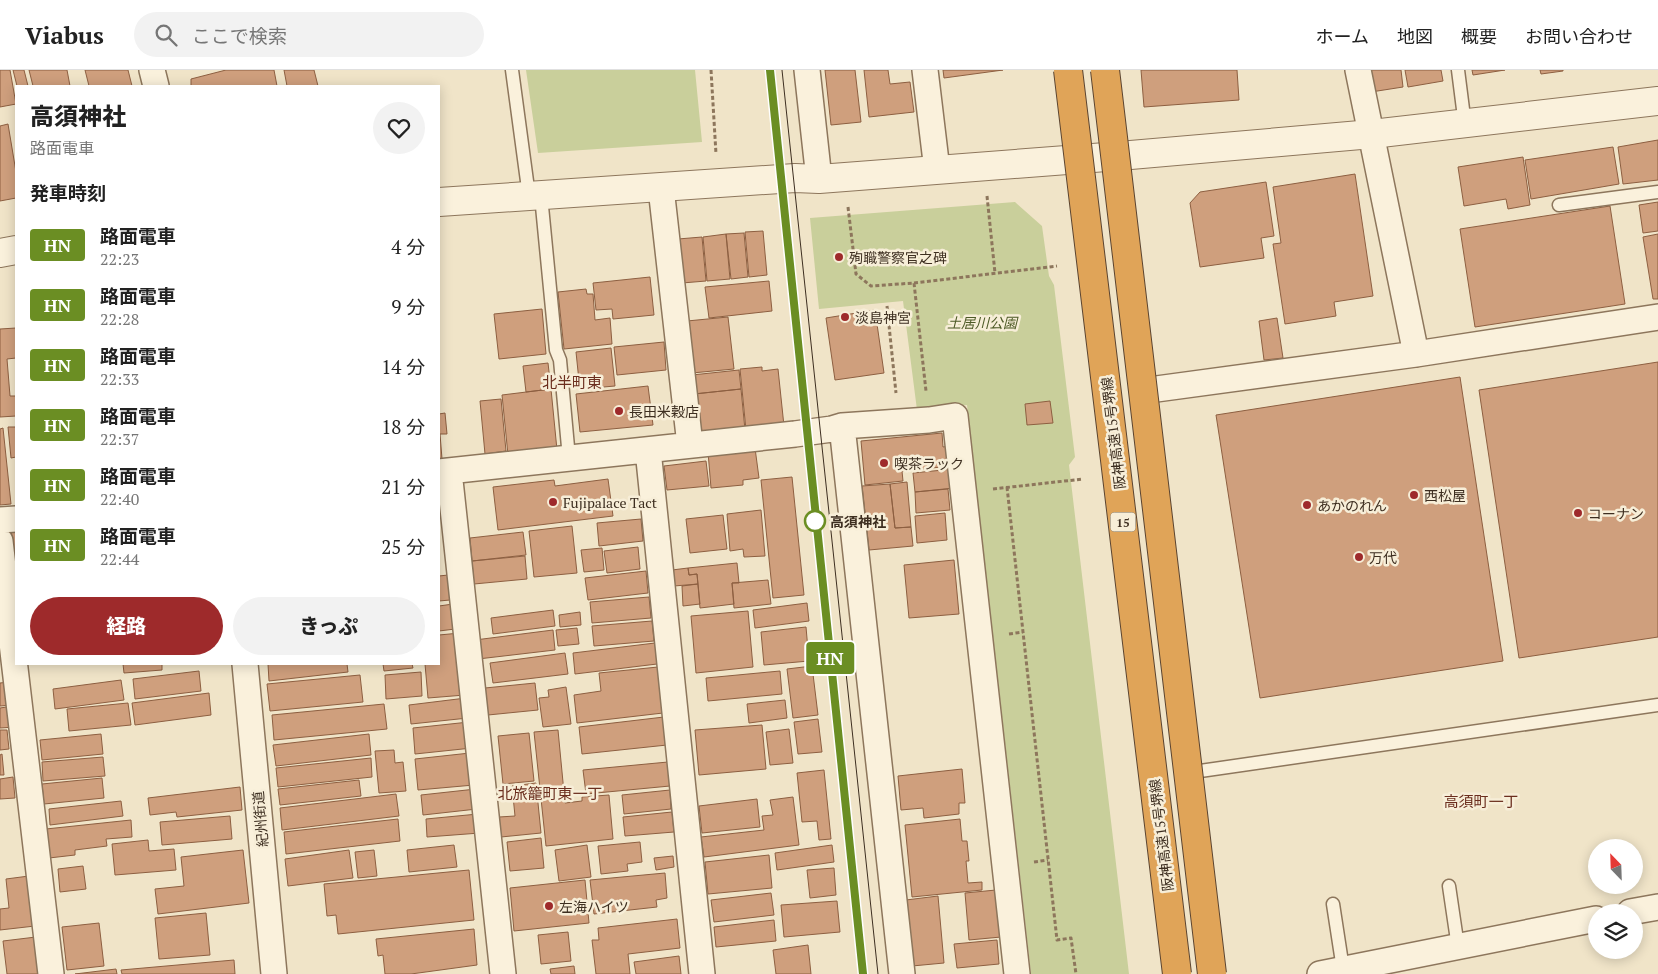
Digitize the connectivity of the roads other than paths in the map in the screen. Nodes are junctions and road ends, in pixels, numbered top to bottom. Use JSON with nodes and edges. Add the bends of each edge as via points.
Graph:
{"nodes":[{"id":1,"x":152,"y":70,"type":"edge"},
{"id":2,"x":512,"y":70,"type":"edge"},
{"id":3,"x":807,"y":70,"type":"edge"},
{"id":4,"x":925,"y":70,"type":"edge"},
{"id":5,"x":1068,"y":70,"type":"edge"},
{"id":6,"x":1106,"y":70,"type":"edge"},
{"id":7,"x":1358,"y":70,"type":"edge"},
{"id":8,"x":1458,"y":70,"type":"edge"},
{"id":9,"x":156,"y":85,"type":"edge"},
{"id":10,"x":1658,"y":101,"type":"edge"},
{"id":11,"x":1465,"y":125,"type":"junction"},
{"id":12,"x":1372,"y":134,"type":"junction"},
{"id":13,"x":1119,"y":156,"type":"junction"},
{"id":14,"x":1075,"y":159,"type":"junction"},
{"id":15,"x":937,"y":170,"type":"junction"},
{"id":16,"x":818,"y":179,"type":"junction"},
{"id":17,"x":661,"y":188,"type":"junction"},
{"id":18,"x":1658,"y":192,"type":"edge"},
{"id":19,"x":535,"y":196,"type":"junction"},
{"id":20,"x":440,"y":202,"type":"edge"},
{"id":21,"x":1559,"y":205,"type":"dead end"},
{"id":22,"x":15,"y":250,"type":"edge"},
{"id":23,"x":0,"y":253,"type":"edge"},
{"id":24,"x":1658,"y":317,"type":"edge"},
{"id":25,"x":1416,"y":354,"type":"junction"},
{"id":26,"x":1148,"y":390,"type":"junction"},
{"id":27,"x":842,"y":426,"type":"junction"},
{"id":28,"x":690,"y":445,"type":"junction"},
{"id":29,"x":648,"y":450,"type":"junction"},
{"id":30,"x":569,"y":458,"type":"junction"},
{"id":31,"x":444,"y":471,"type":"edge"},
{"id":32,"x":15,"y":519,"type":"edge"},
{"id":33,"x":0,"y":520,"type":"edge"},
{"id":34,"x":0,"y":541,"type":"edge"},
{"id":35,"x":245,"y":665,"type":"edge"},
{"id":36,"x":1658,"y":705,"type":"edge"},
{"id":37,"x":1193,"y":772,"type":"junction"},
{"id":38,"x":1449,"y":886,"type":"dead end"},
{"id":39,"x":1333,"y":904,"type":"dead end"},
{"id":40,"x":1658,"y":907,"type":"edge"},
{"id":41,"x":1643,"y":910,"type":"edge"},
{"id":42,"x":1588,"y":921,"type":"edge"},
{"id":43,"x":1458,"y":947,"type":"junction"},
{"id":44,"x":1331,"y":972,"type":"edge"},
{"id":45,"x":51,"y":974,"type":"edge"},
{"id":46,"x":274,"y":974,"type":"edge"},
{"id":47,"x":503,"y":974,"type":"edge"},
{"id":48,"x":702,"y":974,"type":"edge"},
{"id":49,"x":902,"y":974,"type":"edge"},
{"id":50,"x":1017,"y":974,"type":"edge"},
{"id":51,"x":1170,"y":974,"type":"edge"},
{"id":52,"x":1177,"y":974,"type":"edge"},
{"id":53,"x":1212,"y":974,"type":"edge"},
{"id":54,"x":1216,"y":974,"type":"edge"}],
"edges":[{"from":1,"to":9,"type":"street"},
{"from":2,"to":19,"type":"lane"},
{"from":3,"to":16,"type":"street"},
{"from":4,"to":15,"type":"street"},
{"from":5,"to":52,"type":"highway","name":"阪神高速15号堺線","number":"15","bridge":true},
{"from":6,"to":53,"type":"highway","bridge":true},
{"from":7,"to":12,"type":"street"},
{"from":8,"to":11,"type":"lane"},
{"from":10,"to":11,"type":"street"},
{"from":11,"to":12,"type":"street"},
{"from":12,"to":13,"type":"street"},
{"from":12,"to":25,"type":"street"},
{"from":13,"to":14,"type":"street"},
{"from":13,"to":26,"type":"street"},
{"from":14,"to":15,"type":"street"},
{"from":14,"to":51,"type":"street"},
{"from":15,"to":16,"type":"street"},
{"from":16,"to":17,"type":"street"},
{"from":17,"to":19,"type":"street"},
{"from":17,"to":28,"type":"street"},
{"from":18,"to":21,"type":"lane"},
{"from":19,"to":20,"type":"street"},
{"from":19,"to":30,"type":"lane","via":[[560,360]]},
{"from":22,"to":23,"type":"street"},
{"from":24,"to":25,"type":"street"},
{"from":25,"to":26,"type":"street"},
{"from":26,"to":37,"type":"street"},
{"from":27,"to":28,"type":"street"},
{"from":27,"to":49,"type":"street"},
{"from":27,"to":50,"type":"street","via":[[955,416]]},
{"from":28,"to":29,"type":"street"},
{"from":29,"to":30,"type":"street"},
{"from":29,"to":48,"type":"street"},
{"from":30,"to":31,"type":"street"},
{"from":31,"to":47,"type":"street"},
{"from":32,"to":33,"type":"street"},
{"from":34,"to":45,"type":"street"},
{"from":35,"to":46,"type":"street","name":"紀州街道"},
{"from":36,"to":37,"type":"lane"},
{"from":37,"to":54,"type":"street"},
{"from":38,"to":43,"type":"lane"},
{"from":39,"to":44,"type":"lane"},
{"from":40,"to":41,"type":"street"},
{"from":42,"to":43,"type":"street"},
{"from":43,"to":44,"type":"street"}]}
